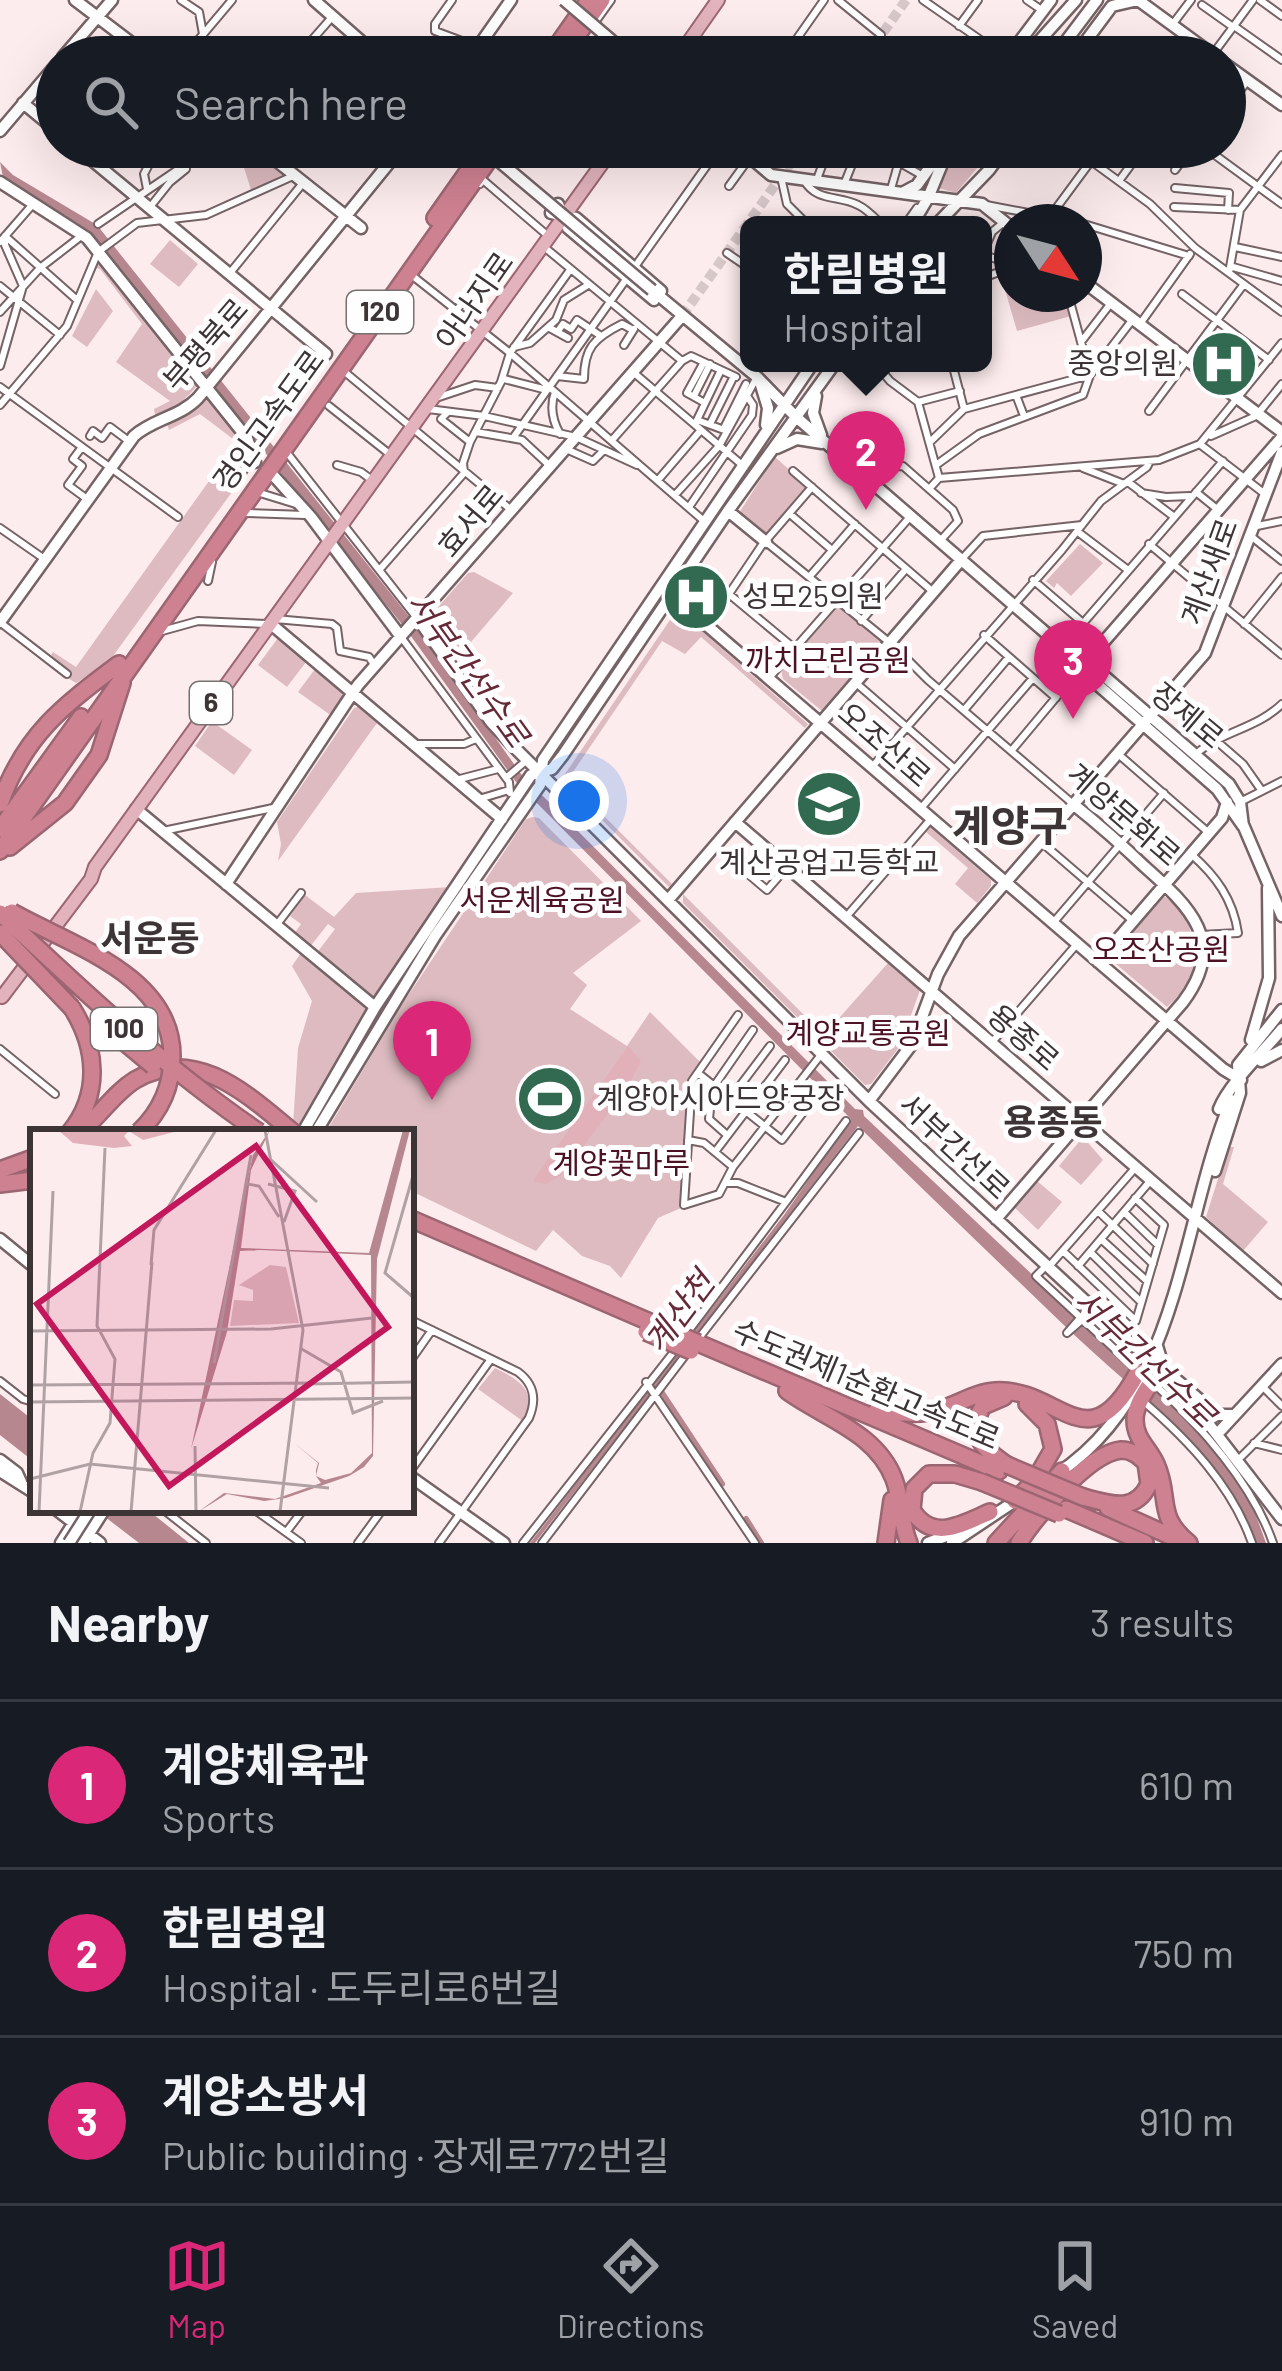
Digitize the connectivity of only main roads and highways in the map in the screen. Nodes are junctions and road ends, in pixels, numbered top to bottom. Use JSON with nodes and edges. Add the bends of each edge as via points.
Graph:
{"nodes":[{"id":1,"x":589,"y":0,"type":"edge"},
{"id":2,"x":602,"y":0,"type":"edge"},
{"id":3,"x":718,"y":0,"type":"edge"},
{"id":4,"x":564,"y":36,"type":"edge"},
{"id":5,"x":579,"y":36,"type":"edge"},
{"id":6,"x":693,"y":36,"type":"edge"},
{"id":7,"x":478,"y":168,"type":"edge"},
{"id":8,"x":596,"y":168,"type":"edge"},
{"id":9,"x":123,"y":666,"type":"junction"},
{"id":10,"x":0,"y":804,"type":"edge"},
{"id":11,"x":0,"y":829,"type":"edge"},
{"id":12,"x":0,"y":853,"type":"edge"},
{"id":13,"x":0,"y":904,"type":"edge"},
{"id":14,"x":0,"y":913,"type":"edge"},
{"id":15,"x":0,"y":930,"type":"edge"},
{"id":16,"x":1,"y":998,"type":"edge"},
{"id":17,"x":72,"y":1129,"type":"edge"},
{"id":18,"x":83,"y":1129,"type":"edge"},
{"id":19,"x":142,"y":1129,"type":"edge"},
{"id":20,"x":239,"y":1129,"type":"edge"},
{"id":21,"x":255,"y":1129,"type":"edge"},
{"id":22,"x":289,"y":1129,"type":"edge"},
{"id":23,"x":30,"y":1159,"type":"edge"},
{"id":24,"x":0,"y":1170,"type":"edge"},
{"id":25,"x":30,"y":1180,"type":"edge"},
{"id":26,"x":0,"y":1184,"type":"edge"},
{"id":27,"x":414,"y":1226,"type":"edge"},
{"id":28,"x":414,"y":1226,"type":"edge"},
{"id":29,"x":649,"y":1328,"type":"junction"},
{"id":30,"x":695,"y":1347,"type":"junction"},
{"id":31,"x":733,"y":1357,"type":"junction"},
{"id":32,"x":787,"y":1391,"type":"junction"},
{"id":33,"x":878,"y":1410,"type":"junction"},
{"id":34,"x":881,"y":1457,"type":"junction"},
{"id":35,"x":1062,"y":1471,"type":"road end"},
{"id":36,"x":994,"y":1474,"type":"junction"},
{"id":37,"x":1015,"y":1501,"type":"road end"},
{"id":38,"x":1071,"y":1506,"type":"junction"},
{"id":39,"x":990,"y":1512,"type":"road end"},
{"id":40,"x":907,"y":1539,"type":"edge"},
{"id":41,"x":886,"y":1543,"type":"edge"},
{"id":42,"x":996,"y":1543,"type":"edge"},
{"id":43,"x":1019,"y":1543,"type":"edge"},
{"id":44,"x":1130,"y":1543,"type":"edge"},
{"id":45,"x":1145,"y":1543,"type":"edge"},
{"id":46,"x":1168,"y":1543,"type":"edge"},
{"id":47,"x":1187,"y":1543,"type":"edge"}],
"edges":[{"from":1,"to":4,"type":"highway"},
{"from":2,"to":5,"type":"highway"},
{"from":3,"to":6,"type":"main road"},
{"from":7,"to":9,"type":"highway","name":"경인고속도로","number":"120"},
{"from":8,"to":16,"type":"main road","name":"아나지로","number":"6"},
{"from":9,"to":10,"type":"highway","name":"경인고속도로","number":"120","via":[[51,715]]},
{"from":9,"to":11,"type":"highway","name":"경인고속도로","number":"120"},
{"from":9,"to":12,"type":"highway","name":"경인고속도로","number":"120"},
{"from":9,"to":12,"type":"highway","name":"경인고속도로","number":"120","via":[[99,755],[65,802]]},
{"from":13,"to":19,"type":"highway","bridge":true,"via":[[122,972],[158,1008],[172,1048],[170,1084]]},
{"from":14,"to":21,"type":"highway","number":"100","bridge":true,"via":[[106,1013]]},
{"from":15,"to":17,"type":"highway","bridge":true,"via":[[86,1034],[90,1096]]},
{"from":15,"to":20,"type":"highway","number":"100","bridge":true,"via":[[132,1049]]},
{"from":18,"to":22,"type":"highway","via":[[135,1081],[164,1070],[206,1072]]},
{"from":23,"to":24,"type":"highway"},
{"from":25,"to":26,"type":"highway"},
{"from":27,"to":29,"type":"highway","name":"수도권제1순환고속도로"},
{"from":28,"to":29,"type":"highway","name":"수도권제1순환고속도로"},
{"from":29,"to":30,"type":"highway","name":"수도권제1순환고속도로","bridge":true},
{"from":30,"to":31,"type":"highway","name":"수도권제1순환고속도로"},
{"from":30,"to":32,"type":"highway","name":"수도권제1순환고속도로"},
{"from":31,"to":33,"type":"highway"},
{"from":31,"to":36,"type":"highway","name":"수도권제1순환고속도로"},
{"from":32,"to":34,"type":"highway","via":[[858,1433]]},
{"from":32,"to":36,"type":"highway","name":"수도권제1순환고속도로"},
{"from":33,"to":36,"type":"highway"},
{"from":33,"to":47,"type":"highway","via":[[920,1414],[1000,1390],[1084,1419],[1112,1409],[1145,1376],[1135,1417],[1139,1440],[1157,1467],[1165,1513]]},
{"from":34,"to":40,"type":"highway","via":[[896,1484]]},
{"from":34,"to":41,"type":"highway","via":[[892,1490]]},
{"from":35,"to":42,"type":"highway"},
{"from":36,"to":37,"type":"highway","via":[[975,1429],[982,1406],[1020,1400],[1053,1440],[1047,1463]]},
{"from":36,"to":38,"type":"highway","name":"수도권제1순환고속도로","bridge":true},
{"from":36,"to":39,"type":"highway","via":[[928,1474],[914,1490],[912,1510],[940,1530]]},
{"from":38,"to":43,"type":"highway","via":[[1135,1502],[1149,1484],[1146,1463],[1121,1450],[1100,1459],[1043,1509]]},
{"from":38,"to":44,"type":"highway"},
{"from":38,"to":45,"type":"highway","name":"수도권제1순환고속도로"},
{"from":38,"to":46,"type":"highway","name":"수도권제1순환고속도로"},
{"from":38,"to":47,"type":"highway"}]}
